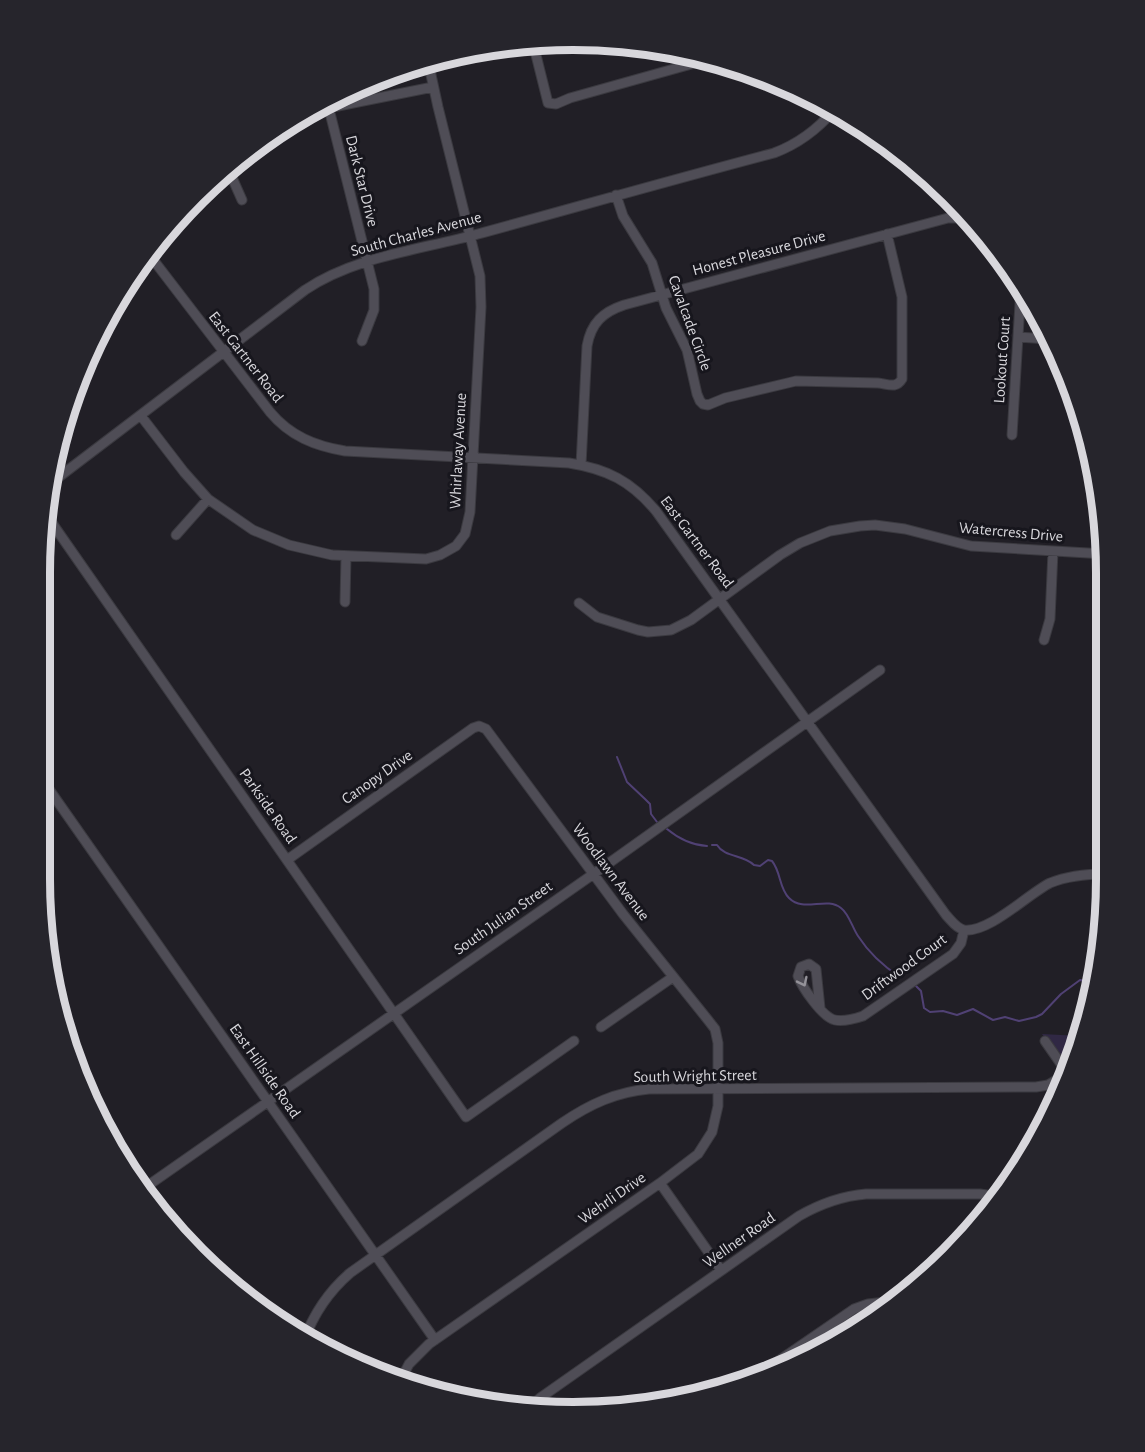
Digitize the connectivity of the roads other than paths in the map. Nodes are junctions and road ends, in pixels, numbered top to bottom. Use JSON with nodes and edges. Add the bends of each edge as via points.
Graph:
{"nodes":[{"id":1,"x":535,"y":51,"type":"edge"},
{"id":2,"x":693,"y":64,"type":"edge"},
{"id":3,"x":430,"y":69,"type":"edge"},
{"id":4,"x":434,"y":87,"type":"junction"},
{"id":5,"x":345,"y":101,"type":"edge"},
{"id":6,"x":329,"y":110,"type":"edge"},
{"id":7,"x":828,"y":116,"type":"edge"},
{"id":8,"x":231,"y":176,"type":"edge"},
{"id":9,"x":616,"y":195,"type":"junction"},
{"id":10,"x":242,"y":200,"type":"dead end"},
{"id":11,"x":956,"y":218,"type":"edge"},
{"id":12,"x":886,"y":234,"type":"junction"},
{"id":13,"x":470,"y":236,"type":"junction"},
{"id":14,"x":153,"y":261,"type":"edge"},
{"id":15,"x":368,"y":262,"type":"junction"},
{"id":16,"x":662,"y":295,"type":"junction"},
{"id":17,"x":1020,"y":303,"type":"edge"},
{"id":18,"x":1018,"y":337,"type":"junction"},
{"id":19,"x":1041,"y":338,"type":"edge"},
{"id":20,"x":363,"y":341,"type":"dead end"},
{"id":21,"x":224,"y":353,"type":"junction"},
{"id":22,"x":141,"y":416,"type":"junction"},
{"id":23,"x":1012,"y":435,"type":"dead end"},
{"id":24,"x":473,"y":458,"type":"junction"},
{"id":25,"x":581,"y":465,"type":"junction"},
{"id":26,"x":59,"y":477,"type":"edge"},
{"id":27,"x":208,"y":499,"type":"junction"},
{"id":28,"x":52,"y":523,"type":"edge"},
{"id":29,"x":176,"y":535,"type":"dead end"},
{"id":30,"x":1053,"y":551,"type":"junction"},
{"id":31,"x":1095,"y":553,"type":"edge"},
{"id":32,"x":346,"y":556,"type":"junction"},
{"id":33,"x":721,"y":598,"type":"junction"},
{"id":34,"x":345,"y":602,"type":"dead end"},
{"id":35,"x":579,"y":603,"type":"dead end"},
{"id":36,"x":1044,"y":640,"type":"dead end"},
{"id":37,"x":880,"y":670,"type":"dead end"},
{"id":38,"x":808,"y":721,"type":"junction"},
{"id":39,"x":486,"y":729,"type":"joint"},
{"id":40,"x":50,"y":791,"type":"edge"},
{"id":41,"x":287,"y":860,"type":"junction"},
{"id":42,"x":593,"y":874,"type":"junction"},
{"id":43,"x":1096,"y":875,"type":"edge"},
{"id":44,"x":964,"y":930,"type":"junction"},
{"id":45,"x":673,"y":977,"type":"junction"},
{"id":46,"x":820,"y":1008,"type":"dead end"},
{"id":47,"x":394,"y":1013,"type":"junction"},
{"id":48,"x":601,"y":1026,"type":"dead end"},
{"id":49,"x":715,"y":1029,"type":"joint"},
{"id":50,"x":574,"y":1041,"type":"dead end"},
{"id":51,"x":1044,"y":1041,"type":"dead end"},
{"id":52,"x":1062,"y":1065,"type":"edge"},
{"id":53,"x":1056,"y":1081,"type":"edge"},
{"id":54,"x":719,"y":1089,"type":"junction"},
{"id":55,"x":269,"y":1102,"type":"junction"},
{"id":56,"x":660,"y":1183,"type":"junction"},
{"id":57,"x":149,"y":1185,"type":"edge"},
{"id":58,"x":989,"y":1195,"type":"edge"},
{"id":59,"x":376,"y":1253,"type":"junction"},
{"id":60,"x":721,"y":1270,"type":"junction"},
{"id":61,"x":879,"y":1303,"type":"edge"},
{"id":62,"x":308,"y":1330,"type":"edge"},
{"id":63,"x":435,"y":1340,"type":"junction"},
{"id":64,"x":780,"y":1360,"type":"edge"},
{"id":65,"x":404,"y":1375,"type":"edge"},
{"id":66,"x":537,"y":1401,"type":"edge"}],
"edges":[{"from":1,"to":2,"type":"street","via":[[548,103],[552,104]]},
{"from":3,"to":4,"type":"street","name":"Whirlaway Avenue"},
{"from":4,"to":5,"type":"street"},
{"from":4,"to":13,"type":"street","name":"Whirlaway Avenue"},
{"from":6,"to":15,"type":"street","name":"Dark Star Drive"},
{"from":7,"to":9,"type":"street","name":"South Charles Avenue","via":[[813,132],[780,150]]},
{"from":8,"to":10,"type":"street"},
{"from":9,"to":13,"type":"street","name":"South Charles Avenue"},
{"from":9,"to":16,"type":"street","name":"Cavalcade Circle","via":[[623,216],[652,263]]},
{"from":11,"to":12,"type":"street","name":"Honest Pleasure Drive"},
{"from":12,"to":16,"type":"street","name":"Honest Pleasure Drive"},
{"from":12,"to":16,"type":"street","name":"Cavalcade Circle","via":[[903,314],[902,379],[896,386],[796,381],[703,404],[687,350]]},
{"from":13,"to":15,"type":"street","name":"South Charles Avenue"},
{"from":13,"to":24,"type":"street","name":"Whirlaway Avenue","via":[[481,296]]},
{"from":14,"to":21,"type":"street","name":"East Gartner Road"},
{"from":15,"to":20,"type":"street","name":"Dark Star Drive","via":[[375,303]]},
{"from":15,"to":21,"type":"street","name":"South Charles Avenue","via":[[316,283]]},
{"from":16,"to":25,"type":"street","name":"Honest Pleasure Drive","via":[[612,309],[591,331]]},
{"from":17,"to":18,"type":"street","name":"Lookout Court"},
{"from":18,"to":19,"type":"street"},
{"from":18,"to":23,"type":"street","name":"Lookout Court"},
{"from":21,"to":22,"type":"street","name":"South Charles Avenue"},
{"from":21,"to":24,"type":"street","name":"East Gartner Road","via":[[275,418],[315,444],[345,452]]},
{"from":22,"to":26,"type":"street","name":"South Charles Avenue"},
{"from":22,"to":27,"type":"street","name":"Whirlaway Avenue"},
{"from":24,"to":25,"type":"street","name":"East Gartner Road"},
{"from":24,"to":32,"type":"street","name":"Whirlaway Avenue","via":[[468,523],[463,537],[452,549],[426,559]]},
{"from":25,"to":33,"type":"street","name":"East Gartner Road","via":[[615,476],[648,500]]},
{"from":27,"to":29,"type":"street"},
{"from":27,"to":32,"type":"street","name":"Whirlaway Avenue","via":[[269,538]]},
{"from":28,"to":41,"type":"street","name":"Parkside Road"},
{"from":30,"to":31,"type":"street","name":"Watercress Drive"},
{"from":30,"to":33,"type":"street","name":"Watercress Drive","via":[[971,546],[875,525],[844,528],[788,549]]},
{"from":30,"to":36,"type":"street","via":[[1050,619]]},
{"from":32,"to":34,"type":"street"},
{"from":33,"to":35,"type":"street","name":"Watercress Drive","via":[[685,624],[661,632],[607,621]]},
{"from":33,"to":38,"type":"street","name":"East Gartner Road"},
{"from":37,"to":38,"type":"street","name":"South Julian Street"},
{"from":38,"to":42,"type":"street","name":"South Julian Street"},
{"from":38,"to":44,"type":"street","name":"East Gartner Road","via":[[946,915]]},
{"from":39,"to":41,"type":"street","name":"Canopy Drive","via":[[473,728]]},
{"from":39,"to":42,"type":"street","name":"Woodlawn Avenue"},
{"from":40,"to":55,"type":"street","name":"East Hillside Road"},
{"from":41,"to":47,"type":"street","name":"Parkside Road"},
{"from":42,"to":45,"type":"street","name":"Woodlawn Avenue"},
{"from":42,"to":47,"type":"street","name":"South Julian Street"},
{"from":43,"to":44,"type":"street","via":[[1053,882],[985,925]]},
{"from":44,"to":46,"type":"street","name":"Driftwood Court","via":[[953,954],[863,1016],[834,1020]]},
{"from":45,"to":48,"type":"street"},
{"from":45,"to":49,"type":"street","name":"Woodlawn Avenue"},
{"from":47,"to":50,"type":"street","name":"Parkside Road","via":[[466,1117]]},
{"from":47,"to":55,"type":"street","name":"South Julian Street"},
{"from":49,"to":54,"type":"street","name":"Wehrli Drive"},
{"from":51,"to":52,"type":"street"},
{"from":53,"to":54,"type":"street","name":"South Wright Street","via":[[1036,1087]]},
{"from":54,"to":56,"type":"street","name":"Wehrli Drive","via":[[715,1122],[707,1141],[690,1162]]},
{"from":54,"to":59,"type":"street","name":"South Wright Street","via":[[632,1091],[595,1103]]},
{"from":55,"to":57,"type":"street","name":"South Julian Street"},
{"from":55,"to":59,"type":"street","name":"East Hillside Road"},
{"from":56,"to":60,"type":"street"},
{"from":56,"to":63,"type":"street","name":"Wehrli Drive"},
{"from":58,"to":60,"type":"street","name":"Wellner Road","via":[[866,1194],[839,1198],[799,1216]]},
{"from":59,"to":62,"type":"street","name":"South Wright Street","via":[[329,1293]]},
{"from":59,"to":63,"type":"street","name":"East Hillside Road"},
{"from":60,"to":66,"type":"street","name":"Wellner Road"},
{"from":61,"to":64,"type":"street","via":[[854,1309]]},
{"from":63,"to":65,"type":"street","via":[[414,1357]]}]}
